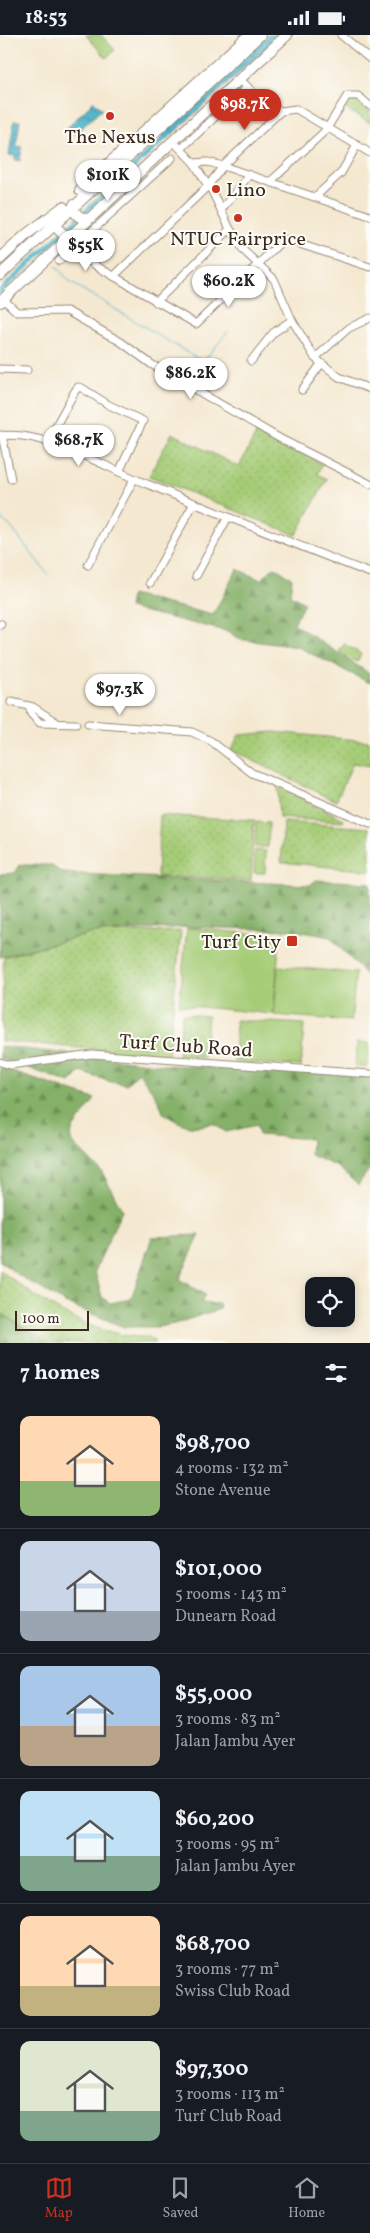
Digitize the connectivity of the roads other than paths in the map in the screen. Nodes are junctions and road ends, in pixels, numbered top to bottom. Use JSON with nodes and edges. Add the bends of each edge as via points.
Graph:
{"nodes":[{"id":1,"x":249,"y":35,"type":"edge"},
{"id":2,"x":260,"y":35,"type":"edge"},
{"id":3,"x":287,"y":35,"type":"edge"},
{"id":4,"x":341,"y":35,"type":"edge"},
{"id":5,"x":370,"y":59,"type":"edge"},
{"id":6,"x":240,"y":79,"type":"junction"},
{"id":7,"x":247,"y":87,"type":"junction"},
{"id":8,"x":370,"y":106,"type":"edge"},
{"id":9,"x":281,"y":111,"type":"junction"},
{"id":10,"x":328,"y":128,"type":"junction"},
{"id":11,"x":147,"y":133,"type":"junction"},
{"id":12,"x":173,"y":141,"type":"junction"},
{"id":13,"x":357,"y":145,"type":"junction"},
{"id":14,"x":181,"y":149,"type":"junction"},
{"id":15,"x":370,"y":153,"type":"edge"},
{"id":16,"x":172,"y":158,"type":"dead end"},
{"id":17,"x":194,"y":163,"type":"junction"},
{"id":18,"x":223,"y":166,"type":"junction"},
{"id":19,"x":249,"y":175,"type":"junction"},
{"id":20,"x":270,"y":182,"type":"junction"},
{"id":21,"x":209,"y":186,"type":"junction"},
{"id":22,"x":316,"y":197,"type":"junction"},
{"id":23,"x":74,"y":205,"type":"junction"},
{"id":24,"x":220,"y":210,"type":"junction"},
{"id":25,"x":370,"y":216,"type":"edge"},
{"id":26,"x":89,"y":219,"type":"junction"},
{"id":27,"x":51,"y":226,"type":"junction"},
{"id":28,"x":230,"y":229,"type":"junction"},
{"id":29,"x":71,"y":243,"type":"junction"},
{"id":30,"x":0,"y":259,"type":"edge"},
{"id":31,"x":59,"y":261,"type":"dead end"},
{"id":32,"x":258,"y":263,"type":"junction"},
{"id":33,"x":370,"y":267,"type":"edge"},
{"id":34,"x":2,"y":270,"type":"edge"},
{"id":35,"x":114,"y":276,"type":"junction"},
{"id":36,"x":1,"y":301,"type":"edge"},
{"id":37,"x":156,"y":302,"type":"junction"},
{"id":38,"x":370,"y":318,"type":"edge"},
{"id":39,"x":292,"y":320,"type":"junction"},
{"id":40,"x":315,"y":358,"type":"junction"},
{"id":41,"x":250,"y":361,"type":"dead end"},
{"id":42,"x":320,"y":364,"type":"junction"},
{"id":43,"x":0,"y":369,"type":"edge"},
{"id":44,"x":27,"y":370,"type":"dead end"},
{"id":45,"x":370,"y":389,"type":"edge"},
{"id":46,"x":302,"y":390,"type":"dead end"},
{"id":47,"x":1,"y":435,"type":"edge"},
{"id":48,"x":47,"y":442,"type":"junction"},
{"id":49,"x":119,"y":472,"type":"junction"},
{"id":50,"x":11,"y":479,"type":"dead end"},
{"id":51,"x":134,"y":479,"type":"junction"},
{"id":52,"x":370,"y":484,"type":"edge"},
{"id":53,"x":194,"y":503,"type":"junction"},
{"id":54,"x":228,"y":517,"type":"junction"},
{"id":55,"x":88,"y":565,"type":"dead end"},
{"id":56,"x":370,"y":573,"type":"edge"},
{"id":57,"x":196,"y":577,"type":"dead end"},
{"id":58,"x":150,"y":583,"type":"dead end"},
{"id":59,"x":11,"y":701,"type":"dead end"},
{"id":60,"x":29,"y":706,"type":"junction"},
{"id":61,"x":40,"y":712,"type":"junction"},
{"id":62,"x":43,"y":723,"type":"junction"},
{"id":63,"x":57,"y":723,"type":"junction"},
{"id":64,"x":76,"y":724,"type":"dead end"},
{"id":65,"x":88,"y":725,"type":"dead end"},
{"id":66,"x":370,"y":824,"type":"edge"},
{"id":67,"x":0,"y":1063,"type":"edge"},
{"id":68,"x":370,"y":1074,"type":"edge"}],
"edges":[{"from":1,"to":11,"type":"highway"},
{"from":2,"to":11,"type":"highway"},
{"from":3,"to":6,"type":"highway"},
{"from":4,"to":5,"type":"street"},
{"from":6,"to":7,"type":"street"},
{"from":6,"to":12,"type":"highway"},
{"from":7,"to":9,"type":"street","via":[[263,103]]},
{"from":7,"to":14,"type":"street"},
{"from":8,"to":10,"type":"street","via":[[358,95],[347,96]]},
{"from":9,"to":10,"type":"street","via":[[296,109]]},
{"from":9,"to":18,"type":"street"},
{"from":10,"to":13,"type":"street"},
{"from":10,"to":20,"type":"street"},
{"from":11,"to":23,"type":"highway"},
{"from":11,"to":30,"type":"highway"},
{"from":12,"to":14,"type":"street"},
{"from":12,"to":26,"type":"highway"},
{"from":13,"to":15,"type":"street"},
{"from":13,"to":22,"type":"street","via":[[341,173]]},
{"from":14,"to":17,"type":"street"},
{"from":16,"to":29,"type":"street"},
{"from":17,"to":18,"type":"street"},
{"from":17,"to":21,"type":"street"},
{"from":18,"to":19,"type":"street"},
{"from":18,"to":21,"type":"street"},
{"from":19,"to":20,"type":"street"},
{"from":19,"to":24,"type":"street"},
{"from":20,"to":22,"type":"street"},
{"from":21,"to":24,"type":"street"},
{"from":21,"to":35,"type":"street"},
{"from":22,"to":25,"type":"street"},
{"from":23,"to":26,"type":"highway","via":[[76,214]]},
{"from":23,"to":27,"type":"highway"},
{"from":24,"to":28,"type":"street"},
{"from":26,"to":29,"type":"highway"},
{"from":27,"to":29,"type":"highway"},
{"from":27,"to":34,"type":"highway"},
{"from":28,"to":32,"type":"street","via":[[244,251]]},
{"from":28,"to":37,"type":"street"},
{"from":29,"to":31,"type":"street"},
{"from":29,"to":35,"type":"street","via":[[87,259]]},
{"from":29,"to":36,"type":"highway"},
{"from":32,"to":33,"type":"street","via":[[284,239]]},
{"from":32,"to":37,"type":"street","via":[[196,324]]},
{"from":32,"to":39,"type":"street","via":[[274,279]]},
{"from":35,"to":37,"type":"street"},
{"from":36,"to":52,"type":"street","via":[[17,312],[67,311],[279,438]]},
{"from":38,"to":40,"type":"street","via":[[349,328]]},
{"from":39,"to":40,"type":"street"},
{"from":39,"to":41,"type":"street","via":[[273,333]]},
{"from":40,"to":42,"type":"street"},
{"from":42,"to":45,"type":"street","via":[[339,377]]},
{"from":42,"to":46,"type":"street"},
{"from":43,"to":44,"type":"street"},
{"from":47,"to":48,"type":"street","via":[[31,436]]},
{"from":47,"to":50,"type":"street"},
{"from":48,"to":49,"type":"street"},
{"from":48,"to":49,"type":"street","via":[[75,391],[82,388],[143,421]]},
{"from":49,"to":51,"type":"street"},
{"from":51,"to":53,"type":"street"},
{"from":51,"to":55,"type":"street"},
{"from":53,"to":54,"type":"street"},
{"from":53,"to":58,"type":"street"},
{"from":54,"to":56,"type":"street"},
{"from":54,"to":57,"type":"street"},
{"from":59,"to":60,"type":"street"},
{"from":60,"to":61,"type":"street"},
{"from":60,"to":62,"type":"street","via":[[35,719]]},
{"from":61,"to":62,"type":"street"},
{"from":61,"to":63,"type":"street"},
{"from":62,"to":63,"type":"street"},
{"from":63,"to":64,"type":"street"},
{"from":65,"to":66,"type":"street","via":[[192,732],[211,741],[252,773]]},
{"from":67,"to":68,"type":"street","name":"Turf Club Road","via":[[10,1065],[92,1054]]}]}
